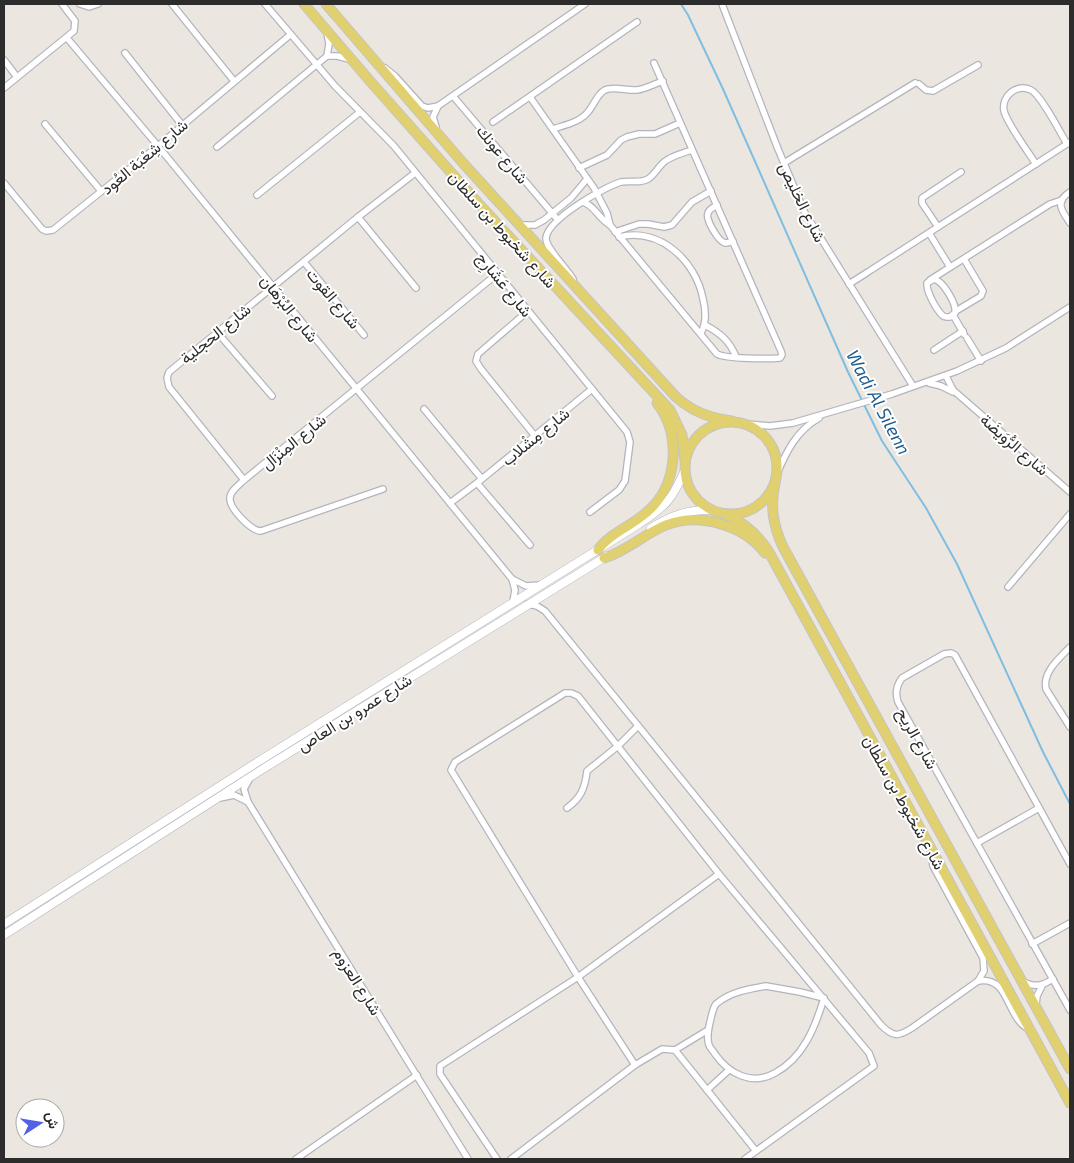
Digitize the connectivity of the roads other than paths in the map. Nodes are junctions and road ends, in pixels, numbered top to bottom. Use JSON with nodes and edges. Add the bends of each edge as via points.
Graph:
{"nodes":[{"id":1,"x":62,"y":4,"type":"edge"},
{"id":2,"x":80,"y":4,"type":"edge"},
{"id":3,"x":98,"y":4,"type":"edge"},
{"id":4,"x":172,"y":4,"type":"edge"},
{"id":5,"x":265,"y":4,"type":"edge"},
{"id":6,"x":304,"y":4,"type":"edge"},
{"id":7,"x":326,"y":4,"type":"edge"},
{"id":8,"x":585,"y":4,"type":"edge"},
{"id":9,"x":722,"y":4,"type":"edge"},
{"id":10,"x":637,"y":22,"type":"dead end"},
{"id":11,"x":324,"y":27,"type":"junction"},
{"id":12,"x":290,"y":35,"type":"junction"},
{"id":13,"x":67,"y":38,"type":"junction"},
{"id":14,"x":125,"y":54,"type":"dead end"},
{"id":15,"x":326,"y":56,"type":"junction"},
{"id":16,"x":4,"y":60,"type":"edge"},
{"id":17,"x":352,"y":60,"type":"junction"},
{"id":18,"x":375,"y":62,"type":"junction"},
{"id":19,"x":654,"y":63,"type":"dead end"},
{"id":20,"x":316,"y":64,"type":"junction"},
{"id":21,"x":978,"y":64,"type":"dead end"},
{"id":22,"x":18,"y":77,"type":"junction"},
{"id":23,"x":234,"y":81,"type":"junction"},
{"id":24,"x":663,"y":81,"type":"junction"},
{"id":25,"x":4,"y":88,"type":"edge"},
{"id":26,"x":453,"y":96,"type":"junction"},
{"id":27,"x":530,"y":97,"type":"junction"},
{"id":28,"x":438,"y":106,"type":"junction"},
{"id":29,"x":360,"y":112,"type":"junction"},
{"id":30,"x":493,"y":122,"type":"dead end"},
{"id":31,"x":680,"y":123,"type":"junction"},
{"id":32,"x":46,"y":124,"type":"dead end"},
{"id":33,"x":182,"y":125,"type":"junction"},
{"id":34,"x":553,"y":129,"type":"junction"},
{"id":35,"x":1069,"y":143,"type":"edge"},
{"id":36,"x":158,"y":146,"type":"junction"},
{"id":37,"x":217,"y":147,"type":"dead end"},
{"id":38,"x":692,"y":150,"type":"junction"},
{"id":39,"x":463,"y":163,"type":"junction"},
{"id":40,"x":784,"y":164,"type":"junction"},
{"id":41,"x":1036,"y":164,"type":"junction"},
{"id":42,"x":579,"y":168,"type":"junction"},
{"id":43,"x":962,"y":172,"type":"dead end"},
{"id":44,"x":415,"y":173,"type":"junction"},
{"id":45,"x":587,"y":179,"type":"junction"},
{"id":46,"x":4,"y":182,"type":"edge"},
{"id":47,"x":101,"y":191,"type":"junction"},
{"id":48,"x":711,"y":191,"type":"junction"},
{"id":49,"x":1070,"y":192,"type":"edge"},
{"id":50,"x":597,"y":194,"type":"junction"},
{"id":51,"x":257,"y":195,"type":"dead end"},
{"id":52,"x":574,"y":195,"type":"junction"},
{"id":53,"x":1062,"y":200,"type":"junction"},
{"id":54,"x":581,"y":202,"type":"junction"},
{"id":55,"x":717,"y":205,"type":"junction"},
{"id":56,"x":552,"y":213,"type":"junction"},
{"id":57,"x":358,"y":217,"type":"junction"},
{"id":58,"x":558,"y":220,"type":"junction"},
{"id":59,"x":1070,"y":224,"type":"edge"},
{"id":60,"x":520,"y":225,"type":"junction"},
{"id":61,"x":610,"y":225,"type":"junction"},
{"id":62,"x":660,"y":227,"type":"junction"},
{"id":63,"x":938,"y":227,"type":"junction"},
{"id":64,"x":929,"y":233,"type":"junction"},
{"id":65,"x":617,"y":234,"type":"junction"},
{"id":66,"x":656,"y":240,"type":"junction"},
{"id":67,"x":733,"y":241,"type":"junction"},
{"id":68,"x":964,"y":259,"type":"junction"},
{"id":69,"x":304,"y":262,"type":"junction"},
{"id":70,"x":950,"y":267,"type":"junction"},
{"id":71,"x":497,"y":274,"type":"junction"},
{"id":72,"x":930,"y":280,"type":"junction"},
{"id":73,"x":849,"y":284,"type":"junction"},
{"id":74,"x":273,"y":286,"type":"junction"},
{"id":75,"x":575,"y":286,"type":"junction"},
{"id":76,"x":416,"y":288,"type":"dead end"},
{"id":77,"x":1070,"y":307,"type":"edge"},
{"id":78,"x":528,"y":311,"type":"junction"},
{"id":79,"x":955,"y":313,"type":"junction"},
{"id":80,"x":705,"y":326,"type":"junction"},
{"id":81,"x":216,"y":332,"type":"junction"},
{"id":82,"x":701,"y":333,"type":"junction"},
{"id":83,"x":364,"y":334,"type":"dead end"},
{"id":84,"x":599,"y":334,"type":"junction"},
{"id":85,"x":965,"y":334,"type":"junction"},
{"id":86,"x":934,"y":350,"type":"dead end"},
{"id":87,"x":736,"y":357,"type":"junction"},
{"id":88,"x":981,"y":361,"type":"junction"},
{"id":89,"x":946,"y":376,"type":"junction"},
{"id":90,"x":926,"y":383,"type":"junction"},
{"id":91,"x":913,"y":386,"type":"junction"},
{"id":92,"x":356,"y":389,"type":"junction"},
{"id":93,"x":592,"y":389,"type":"junction"},
{"id":94,"x":272,"y":396,"type":"dead end"},
{"id":95,"x":961,"y":397,"type":"junction"},
{"id":96,"x":424,"y":409,"type":"dead end"},
{"id":97,"x":827,"y":414,"type":"junction"},
{"id":98,"x":732,"y":421,"type":"junction"},
{"id":99,"x":748,"y":424,"type":"junction"},
{"id":100,"x":535,"y":436,"type":"junction"},
{"id":101,"x":685,"y":466,"type":"junction"},
{"id":102,"x":777,"y":474,"type":"junction"},
{"id":103,"x":244,"y":480,"type":"junction"},
{"id":104,"x":480,"y":481,"type":"junction"},
{"id":105,"x":775,"y":483,"type":"junction"},
{"id":106,"x":382,"y":489,"type":"dead end"},
{"id":107,"x":1069,"y":489,"type":"edge"},
{"id":108,"x":450,"y":503,"type":"junction"},
{"id":109,"x":712,"y":510,"type":"junction"},
{"id":110,"x":590,"y":512,"type":"dead end"},
{"id":111,"x":725,"y":514,"type":"junction"},
{"id":112,"x":1070,"y":514,"type":"edge"},
{"id":113,"x":530,"y":545,"type":"dead end"},
{"id":114,"x":598,"y":550,"type":"junction"},
{"id":115,"x":604,"y":558,"type":"junction"},
{"id":116,"x":512,"y":579,"type":"junction"},
{"id":117,"x":540,"y":585,"type":"junction"},
{"id":118,"x":1008,"y":587,"type":"dead end"},
{"id":119,"x":547,"y":593,"type":"junction"},
{"id":120,"x":512,"y":602,"type":"junction"},
{"id":121,"x":528,"y":604,"type":"junction"},
{"id":122,"x":545,"y":611,"type":"junction"},
{"id":123,"x":802,"y":615,"type":"junction"},
{"id":124,"x":1070,"y":647,"type":"edge"},
{"id":125,"x":638,"y":726,"type":"junction"},
{"id":126,"x":1070,"y":727,"type":"edge"},
{"id":127,"x":618,"y":746,"type":"junction"},
{"id":128,"x":258,"y":772,"type":"junction"},
{"id":129,"x":215,"y":800,"type":"junction"},
{"id":130,"x":248,"y":802,"type":"junction"},
{"id":131,"x":567,"y":808,"type":"dead end"},
{"id":132,"x":1040,"y":808,"type":"junction"},
{"id":133,"x":977,"y":843,"type":"junction"},
{"id":134,"x":930,"y":849,"type":"junction"},
{"id":135,"x":1070,"y":864,"type":"edge"},
{"id":136,"x":719,"y":874,"type":"junction"},
{"id":137,"x":1070,"y":923,"type":"edge"},
{"id":138,"x":4,"y":924,"type":"edge"},
{"id":139,"x":4,"y":935,"type":"edge"},
{"id":140,"x":1032,"y":944,"type":"junction"},
{"id":141,"x":578,"y":977,"type":"junction"},
{"id":142,"x":1053,"y":979,"type":"junction"},
{"id":143,"x":978,"y":981,"type":"junction"},
{"id":144,"x":1022,"y":981,"type":"junction"},
{"id":145,"x":1042,"y":986,"type":"junction"},
{"id":146,"x":824,"y":998,"type":"junction"},
{"id":147,"x":1036,"y":1006,"type":"junction"},
{"id":148,"x":1070,"y":1010,"type":"edge"},
{"id":149,"x":1030,"y":1029,"type":"junction"},
{"id":150,"x":708,"y":1030,"type":"junction"},
{"id":151,"x":675,"y":1050,"type":"junction"},
{"id":152,"x":635,"y":1065,"type":"junction"},
{"id":153,"x":1070,"y":1069,"type":"edge"},
{"id":154,"x":729,"y":1070,"type":"junction"},
{"id":155,"x":416,"y":1075,"type":"junction"},
{"id":156,"x":707,"y":1090,"type":"junction"},
{"id":157,"x":1070,"y":1103,"type":"edge"},
{"id":158,"x":756,"y":1151,"type":"junction"},
{"id":159,"x":296,"y":1159,"type":"edge"},
{"id":160,"x":468,"y":1159,"type":"edge"},
{"id":161,"x":497,"y":1159,"type":"edge"},
{"id":162,"x":511,"y":1159,"type":"edge"},
{"id":163,"x":745,"y":1159,"type":"edge"}],
"edges":[{"from":1,"to":13,"type":"street","via":[[76,24]]},
{"from":2,"to":3,"type":"street","via":[[89,7]]},
{"from":4,"to":23,"type":"street"},
{"from":5,"to":12,"type":"street","name":"شارع عَشَارِج"},
{"from":6,"to":11,"type":"main road","name":"شارع شخبوط بن سلطان"},
{"from":7,"to":18,"type":"main road","name":"شارع شخبوط بن سلطان"},
{"from":8,"to":26,"type":"street"},
{"from":9,"to":40,"type":"street","name":"شارع الخليص"},
{"from":10,"to":27,"type":"street"},
{"from":11,"to":15,"type":"street","via":[[329,44]]},
{"from":11,"to":17,"type":"main road","name":"شارع شخبوط بن سلطان"},
{"from":12,"to":20,"type":"street","name":"شارع عَشَارِج"},
{"from":12,"to":23,"type":"street","name":"شارع شِعْبَة العُود"},
{"from":13,"to":22,"type":"street"},
{"from":13,"to":36,"type":"street","name":"شارع البُرْهَان"},
{"from":14,"to":33,"type":"street"},
{"from":15,"to":17,"type":"street"},
{"from":15,"to":20,"type":"street"},
{"from":16,"to":22,"type":"street"},
{"from":17,"to":84,"type":"main road","name":"شارع شخبوط بن سلطان"},
{"from":18,"to":28,"type":"street","via":[[395,76],[422,106]]},
{"from":18,"to":39,"type":"main road","name":"شارع شخبوط بن سلطان"},
{"from":19,"to":24,"type":"street"},
{"from":20,"to":29,"type":"street","name":"شارع عَشَارِج"},
{"from":20,"to":37,"type":"street"},
{"from":21,"to":40,"type":"street","via":[[936,90],[926,90],[917,84]]},
{"from":22,"to":25,"type":"street"},
{"from":23,"to":33,"type":"street","name":"شارع شِعْبَة العُود"},
{"from":24,"to":31,"type":"street"},
{"from":24,"to":34,"type":"street","via":[[640,90],[605,90],[583,117]]},
{"from":26,"to":28,"type":"street"},
{"from":26,"to":56,"type":"street","name":"شارع عونك"},
{"from":27,"to":30,"type":"street"},
{"from":27,"to":34,"type":"street"},
{"from":28,"to":39,"type":"street","via":[[433,116],[434,123]]},
{"from":29,"to":44,"type":"street","name":"شارع عَشَارِج"},
{"from":29,"to":51,"type":"street"},
{"from":31,"to":38,"type":"street"},
{"from":31,"to":42,"type":"street","via":[[655,134],[627,136],[607,155]]},
{"from":32,"to":47,"type":"street"},
{"from":33,"to":36,"type":"street","name":"شارع شِعْبَة العُود"},
{"from":34,"to":42,"type":"street"},
{"from":35,"to":41,"type":"street"},
{"from":35,"to":41,"type":"street","via":[[1036,94],[1022,88],[1013,91],[1006,98],[1005,113]]},
{"from":36,"to":47,"type":"street","name":"شارع شِعْبَة العُود"},
{"from":36,"to":74,"type":"street","name":"شارع البُرْهَان"},
{"from":38,"to":48,"type":"street"},
{"from":38,"to":50,"type":"street","via":[[666,161],[649,178],[619,183]]},
{"from":39,"to":60,"type":"main road","name":"شارع شخبوط بن سلطان"},
{"from":40,"to":73,"type":"street","name":"شارع الخليص","via":[[805,213]]},
{"from":41,"to":63,"type":"street"},
{"from":42,"to":45,"type":"street"},
{"from":43,"to":63,"type":"street","via":[[922,198]]},
{"from":44,"to":57,"type":"street","name":"شارع الحجلية"},
{"from":44,"to":71,"type":"street","name":"شارع عَشَارِج"},
{"from":45,"to":50,"type":"street"},
{"from":45,"to":52,"type":"street"},
{"from":46,"to":47,"type":"street","name":"شارع شِعْبَة العُود","via":[[46,231],[56,228]]},
{"from":48,"to":55,"type":"street"},
{"from":48,"to":62,"type":"street","via":[[692,202],[676,222]]},
{"from":49,"to":53,"type":"street"},
{"from":50,"to":54,"type":"street"},
{"from":50,"to":61,"type":"street"},
{"from":52,"to":54,"type":"street"},
{"from":52,"to":56,"type":"street"},
{"from":53,"to":59,"type":"street","via":[[1061,209]]},
{"from":53,"to":68,"type":"street","via":[[1050,204]]},
{"from":54,"to":58,"type":"street"},
{"from":54,"to":61,"type":"street","via":[[589,204]]},
{"from":55,"to":67,"type":"street"},
{"from":55,"to":67,"type":"street","via":[[707,214],[709,222],[721,240]]},
{"from":56,"to":58,"type":"street","name":"شارع عونك"},
{"from":56,"to":60,"type":"street","via":[[535,225]]},
{"from":57,"to":69,"type":"street","name":"شارع الحجلية"},
{"from":57,"to":76,"type":"street"},
{"from":58,"to":75,"type":"street","via":[[547,233],[546,241],[568,270]]},
{"from":60,"to":75,"type":"main road","name":"شارع شخبوط بن سلطان"},
{"from":61,"to":65,"type":"street"},
{"from":62,"to":65,"type":"street","via":[[639,224]]},
{"from":62,"to":66,"type":"street"},
{"from":63,"to":64,"type":"street"},
{"from":64,"to":70,"type":"street"},
{"from":64,"to":73,"type":"street"},
{"from":65,"to":66,"type":"street"},
{"from":65,"to":82,"type":"street"},
{"from":66,"to":80,"type":"street","via":[[674,250],[695,274],[703,298]]},
{"from":67,"to":87,"type":"street","via":[[782,353],[778,358]]},
{"from":68,"to":70,"type":"street"},
{"from":68,"to":79,"type":"street","via":[[983,291],[981,296]]},
{"from":69,"to":74,"type":"street","name":"شارع الحجلية"},
{"from":69,"to":83,"type":"street","name":"شارع القوت"},
{"from":70,"to":72,"type":"street"},
{"from":71,"to":78,"type":"street","name":"شارع عَشَارِج"},
{"from":71,"to":92,"type":"street","name":"شارع المِنْزَال"},
{"from":72,"to":79,"type":"street","via":[[940,281],[956,307]]},
{"from":72,"to":79,"type":"street","via":[[926,288],[941,314],[948,317]]},
{"from":73,"to":91,"type":"street","name":"شارع الخليص"},
{"from":74,"to":81,"type":"street","name":"شارع الحجلية"},
{"from":74,"to":92,"type":"street","name":"شارع البُرْهَان"},
{"from":75,"to":98,"type":"main road","name":"شارع شخبوط بن سلطان","via":[[685,404],[704,415]]},
{"from":77,"to":88,"type":"street"},
{"from":78,"to":93,"type":"street","name":"شارع عَشَارِج"},
{"from":78,"to":100,"type":"street","via":[[478,354],[476,361]]},
{"from":79,"to":85,"type":"street"},
{"from":80,"to":82,"type":"street"},
{"from":80,"to":87,"type":"street","via":[[724,337]]},
{"from":81,"to":94,"type":"street"},
{"from":81,"to":103,"type":"street","name":"شارع الحجلية","via":[[171,369],[167,381]]},
{"from":82,"to":87,"type":"street","via":[[718,355]]},
{"from":84,"to":101,"type":"main road","name":"شارع شخبوط بن سلطان","via":[[670,410],[682,435]]},
{"from":84,"to":114,"type":"main road","via":[[610,351],[659,405],[669,422],[674,443],[670,475],[657,502]]},
{"from":85,"to":86,"type":"street"},
{"from":85,"to":88,"type":"street"},
{"from":88,"to":89,"type":"street"},
{"from":89,"to":90,"type":"street"},
{"from":89,"to":95,"type":"street","name":"شارع الرُّوَيضَة"},
{"from":90,"to":91,"type":"street"},
{"from":90,"to":95,"type":"street","name":"شارع الرُّوَيضَة","via":[[941,386]]},
{"from":91,"to":97,"type":"street"},
{"from":92,"to":103,"type":"street","name":"شارع المِنْزَال"},
{"from":92,"to":108,"type":"street","name":"شارع البُرْهَان"},
{"from":93,"to":100,"type":"street","name":"شارع مِشْلاب"},
{"from":93,"to":110,"type":"street","name":"شارع عَشَارِج","via":[[627,432],[630,442],[624,484]]},
{"from":95,"to":107,"type":"street","name":"شارع الرُّوَيضَة"},
{"from":96,"to":104,"type":"street"},
{"from":97,"to":99,"type":"street","via":[[782,425]]},
{"from":97,"to":102,"type":"street","via":[[815,420],[796,438]]},
{"from":98,"to":99,"type":"main road"},
{"from":98,"to":101,"type":"main road","via":[[706,428],[696,437],[689,448]]},
{"from":99,"to":102,"type":"main road","via":[[763,435],[774,450]]},
{"from":100,"to":104,"type":"street","name":"شارع مِشْلاب"},
{"from":101,"to":109,"type":"main road","via":[[686,481],[691,491]]},
{"from":101,"to":114,"type":"main road","name":"شارع عمرو بن العاص","via":[[676,491],[664,506]]},
{"from":102,"to":105,"type":"main road"},
{"from":103,"to":106,"type":"street","name":"شارع المِنْزَال","via":[[232,492],[230,503],[248,526],[258,531]]},
{"from":104,"to":108,"type":"street","name":"شارع مِشْلاب"},
{"from":104,"to":113,"type":"street"},
{"from":105,"to":111,"type":"main road","via":[[769,495],[755,507],[737,514]]},
{"from":105,"to":144,"type":"main road","name":"شارع شخبوط بن سلطان","via":[[772,514],[783,547]]},
{"from":108,"to":116,"type":"street","name":"شارع البُرْهَان"},
{"from":109,"to":111,"type":"main road"},
{"from":109,"to":115,"type":"main road","name":"شارع عمرو بن العاص","via":[[686,511],[670,517]]},
{"from":111,"to":123,"type":"main road","name":"شارع شخبوط بن سلطان","via":[[748,527],[764,544]]},
{"from":112,"to":118,"type":"street"},
{"from":114,"to":117,"type":"main road","name":"شارع عمرو بن العاص"},
{"from":115,"to":119,"type":"main road","name":"شارع عمرو بن العاص"},
{"from":115,"to":123,"type":"main road","via":[[672,523],[692,520],[726,526],[746,535],[762,550]]},
{"from":116,"to":117,"type":"street","via":[[526,586]]},
{"from":116,"to":120,"type":"street","via":[[515,590]]},
{"from":117,"to":120,"type":"main road","name":"شارع عمرو بن العاص"},
{"from":119,"to":121,"type":"main road","name":"شارع عمرو بن العاص"},
{"from":119,"to":122,"type":"street"},
{"from":120,"to":138,"type":"main road","name":"شارع عمرو بن العاص"},
{"from":121,"to":122,"type":"street"},
{"from":121,"to":128,"type":"main road","name":"شارع عمرو بن العاص"},
{"from":122,"to":125,"type":"street"},
{"from":123,"to":134,"type":"main road","name":"شارع شخبوط بن سلطان"},
{"from":124,"to":126,"type":"street","via":[[1047,673],[1045,683]]},
{"from":125,"to":127,"type":"street"},
{"from":125,"to":143,"type":"street","via":[[888,1032],[904,1033]]},
{"from":127,"to":131,"type":"street","via":[[587,771],[585,788]]},
{"from":127,"to":136,"type":"street"},
{"from":127,"to":141,"type":"street","via":[[578,696],[565,693],[454,762],[451,770]]},
{"from":128,"to":129,"type":"main road","name":"شارع عمرو بن العاص"},
{"from":128,"to":130,"type":"street","via":[[245,784]]},
{"from":129,"to":130,"type":"street","via":[[234,795]]},
{"from":129,"to":139,"type":"main road","name":"شارع عمرو بن العاص"},
{"from":130,"to":155,"type":"street","name":"شارع العزوم"},
{"from":132,"to":133,"type":"street"},
{"from":132,"to":133,"type":"street","name":"شارع الريح","via":[[955,655],[944,654],[906,674],[897,687],[898,702]]},
{"from":132,"to":135,"type":"street","name":"شارع الريح"},
{"from":133,"to":140,"type":"street","name":"شارع الريح"},
{"from":134,"to":143,"type":"street","via":[[934,866],[983,958],[984,971]]},
{"from":134,"to":149,"type":"main road","name":"شارع شخبوط بن سلطان"},
{"from":136,"to":141,"type":"street"},
{"from":136,"to":146,"type":"street"},
{"from":137,"to":140,"type":"street"},
{"from":140,"to":142,"type":"street","name":"شارع الريح"},
{"from":141,"to":152,"type":"street"},
{"from":141,"to":161,"type":"street","via":[[440,1066],[440,1074]]},
{"from":142,"to":145,"type":"street"},
{"from":142,"to":148,"type":"street","name":"شارع الريح"},
{"from":143,"to":149,"type":"street","via":[[986,980],[997,985],[1021,1023]]},
{"from":144,"to":145,"type":"street"},
{"from":144,"to":147,"type":"main road","name":"شارع شخبوط بن سلطان"},
{"from":145,"to":147,"type":"street"},
{"from":146,"to":150,"type":"street","via":[[766,986],[742,990],[714,1006]]},
{"from":146,"to":154,"type":"street","via":[[806,1044],[775,1073],[760,1079],[742,1077]]},
{"from":146,"to":158,"type":"street","via":[[870,1053],[874,1066]]},
{"from":147,"to":153,"type":"main road","name":"شارع شخبوط بن سلطان"},
{"from":149,"to":157,"type":"main road","name":"شارع شخبوط بن سلطان"},
{"from":150,"to":151,"type":"street"},
{"from":150,"to":154,"type":"street","via":[[709,1045]]},
{"from":151,"to":152,"type":"street","via":[[662,1049]]},
{"from":151,"to":156,"type":"street"},
{"from":152,"to":162,"type":"street"},
{"from":154,"to":156,"type":"street"},
{"from":155,"to":159,"type":"street"},
{"from":155,"to":160,"type":"street","name":"شارع العزوم"},
{"from":156,"to":158,"type":"street"},
{"from":158,"to":163,"type":"street"}]}
